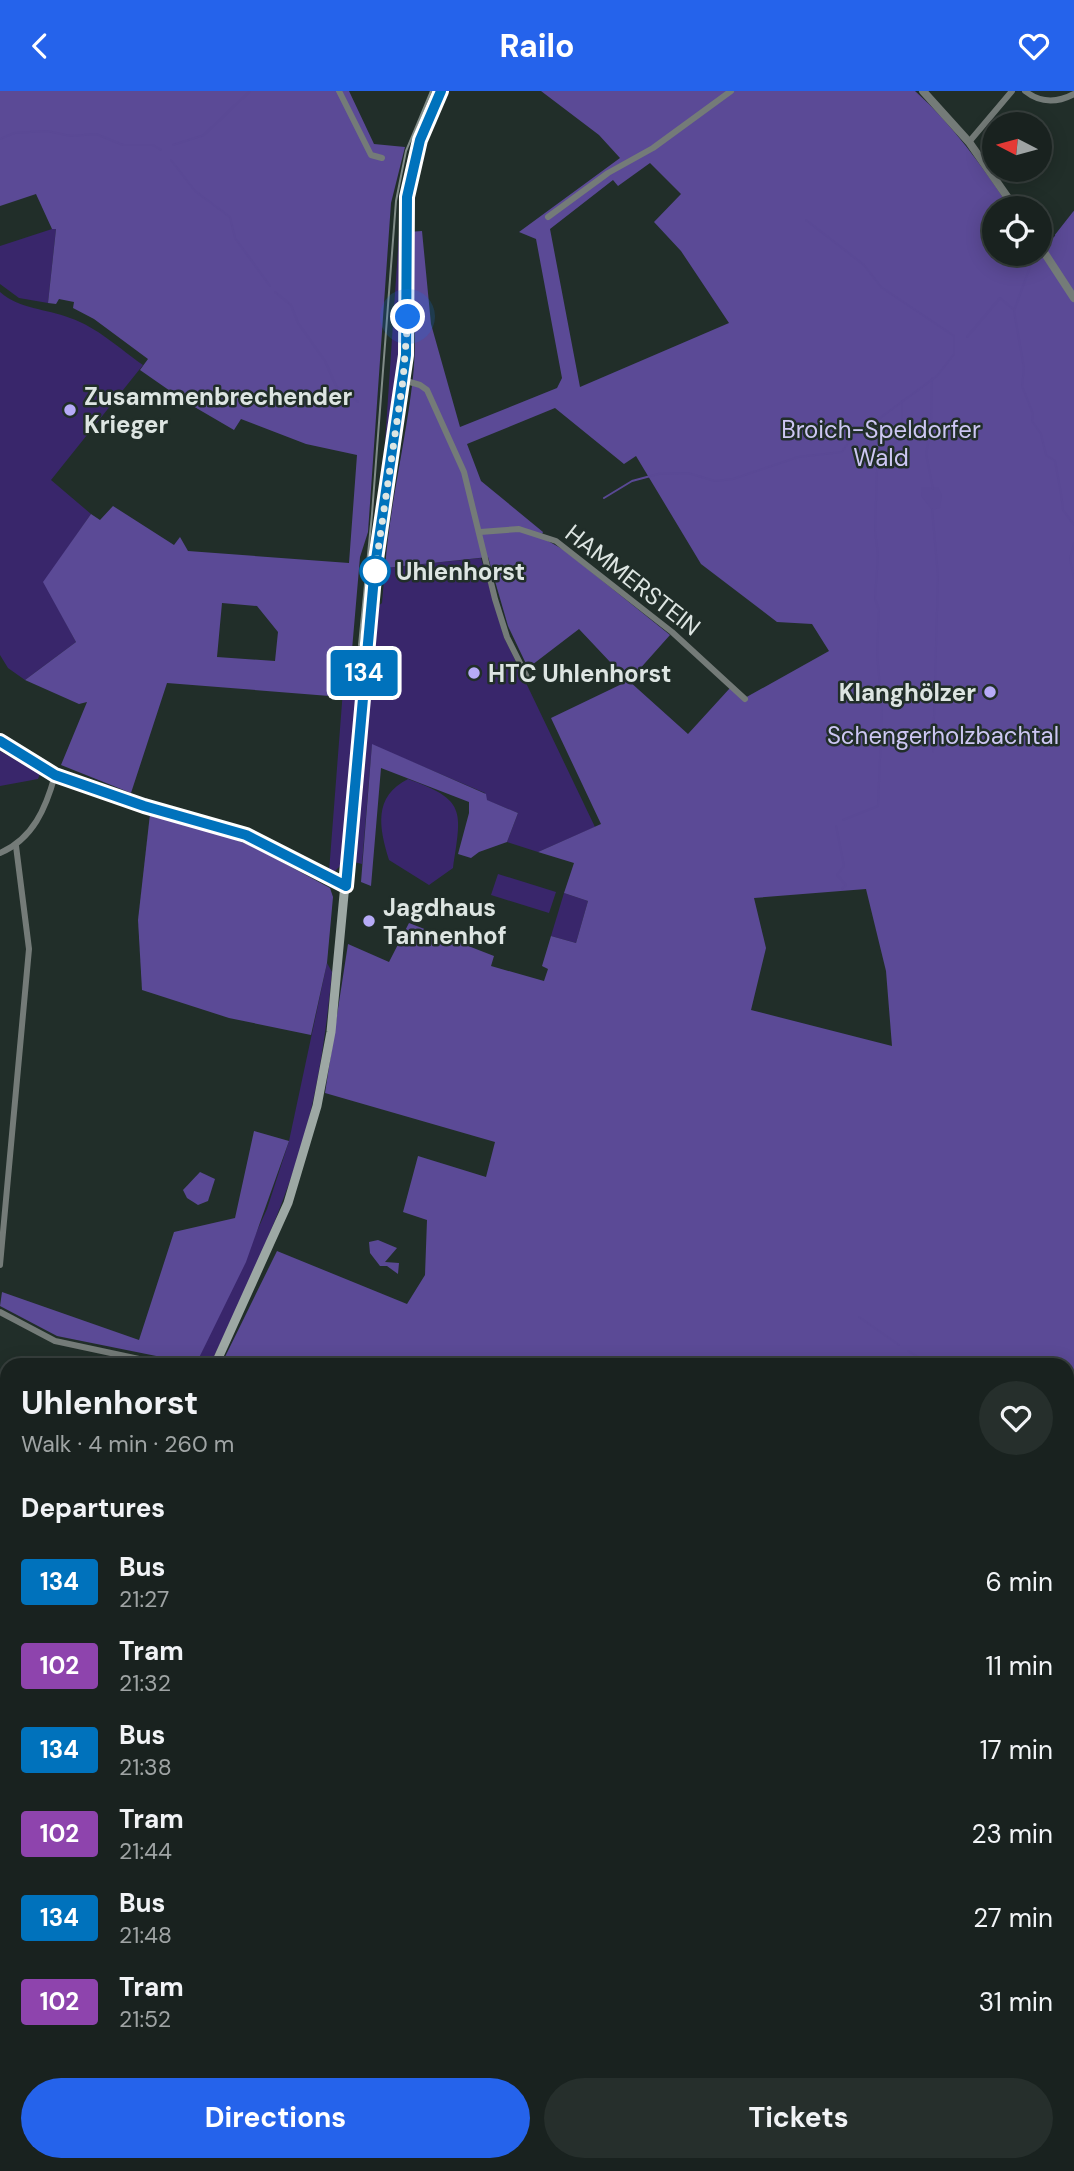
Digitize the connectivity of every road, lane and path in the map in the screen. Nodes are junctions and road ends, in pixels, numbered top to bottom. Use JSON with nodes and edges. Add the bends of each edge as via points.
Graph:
{"nodes":[{"id":1,"x":339,"y":91,"type":"edge"},
{"id":2,"x":442,"y":91,"type":"edge"},
{"id":3,"x":731,"y":91,"type":"edge"},
{"id":4,"x":923,"y":91,"type":"edge"},
{"id":5,"x":1012,"y":91,"type":"edge"},
{"id":6,"x":1025,"y":91,"type":"edge"},
{"id":7,"x":1074,"y":94,"type":"edge"},
{"id":8,"x":969,"y":142,"type":"junction"},
{"id":9,"x":382,"y":158,"type":"dead end"},
{"id":10,"x":1007,"y":196,"type":"edge"},
{"id":11,"x":548,"y":217,"type":"dead end"},
{"id":12,"x":1052,"y":264,"type":"edge"},
{"id":13,"x":1074,"y":298,"type":"edge"},
{"id":14,"x":403,"y":380,"type":"junction"},
{"id":15,"x":480,"y":532,"type":"junction"},
{"id":16,"x":529,"y":681,"type":"dead end"},
{"id":17,"x":745,"y":699,"type":"dead end"},
{"id":18,"x":0,"y":741,"type":"edge"},
{"id":19,"x":55,"y":775,"type":"junction"},
{"id":20,"x":16,"y":846,"type":"junction"},
{"id":21,"x":0,"y":853,"type":"edge"},
{"id":22,"x":346,"y":886,"type":"junction"},
{"id":23,"x":0,"y":1265,"type":"edge"},
{"id":24,"x":0,"y":1312,"type":"edge"},
{"id":25,"x":134,"y":1358,"type":"edge"},
{"id":26,"x":218,"y":1358,"type":"edge"}],
"edges":[{"from":1,"to":9,"type":"street","via":[[371,155]]},
{"from":2,"to":14,"type":"main road","via":[[420,140],[407,197],[408,317]]},
{"from":3,"to":11,"type":"street"},
{"from":4,"to":8,"type":"street"},
{"from":5,"to":8,"type":"street"},
{"from":6,"to":7,"type":"street","via":[[1047,100]]},
{"from":8,"to":10,"type":"street"},
{"from":12,"to":13,"type":"street"},
{"from":14,"to":15,"type":"street","via":[[427,390],[464,472]]},
{"from":14,"to":22,"type":"main road","via":[[375,566]]},
{"from":15,"to":16,"type":"street","via":[[507,637]]},
{"from":15,"to":17,"type":"street","name":"HAMMERSTEIN","via":[[519,529],[556,541],[672,632]]},
{"from":18,"to":19,"type":"street"},
{"from":19,"to":20,"type":"street","via":[[46,807]]},
{"from":19,"to":22,"type":"street","via":[[246,835]]},
{"from":20,"to":21,"type":"street"},
{"from":20,"to":23,"type":"street","via":[[29,949]]},
{"from":22,"to":26,"type":"main road","via":[[331,1033],[303,1156],[264,1262]]},
{"from":24,"to":25,"type":"street","via":[[55,1341]]}]}
